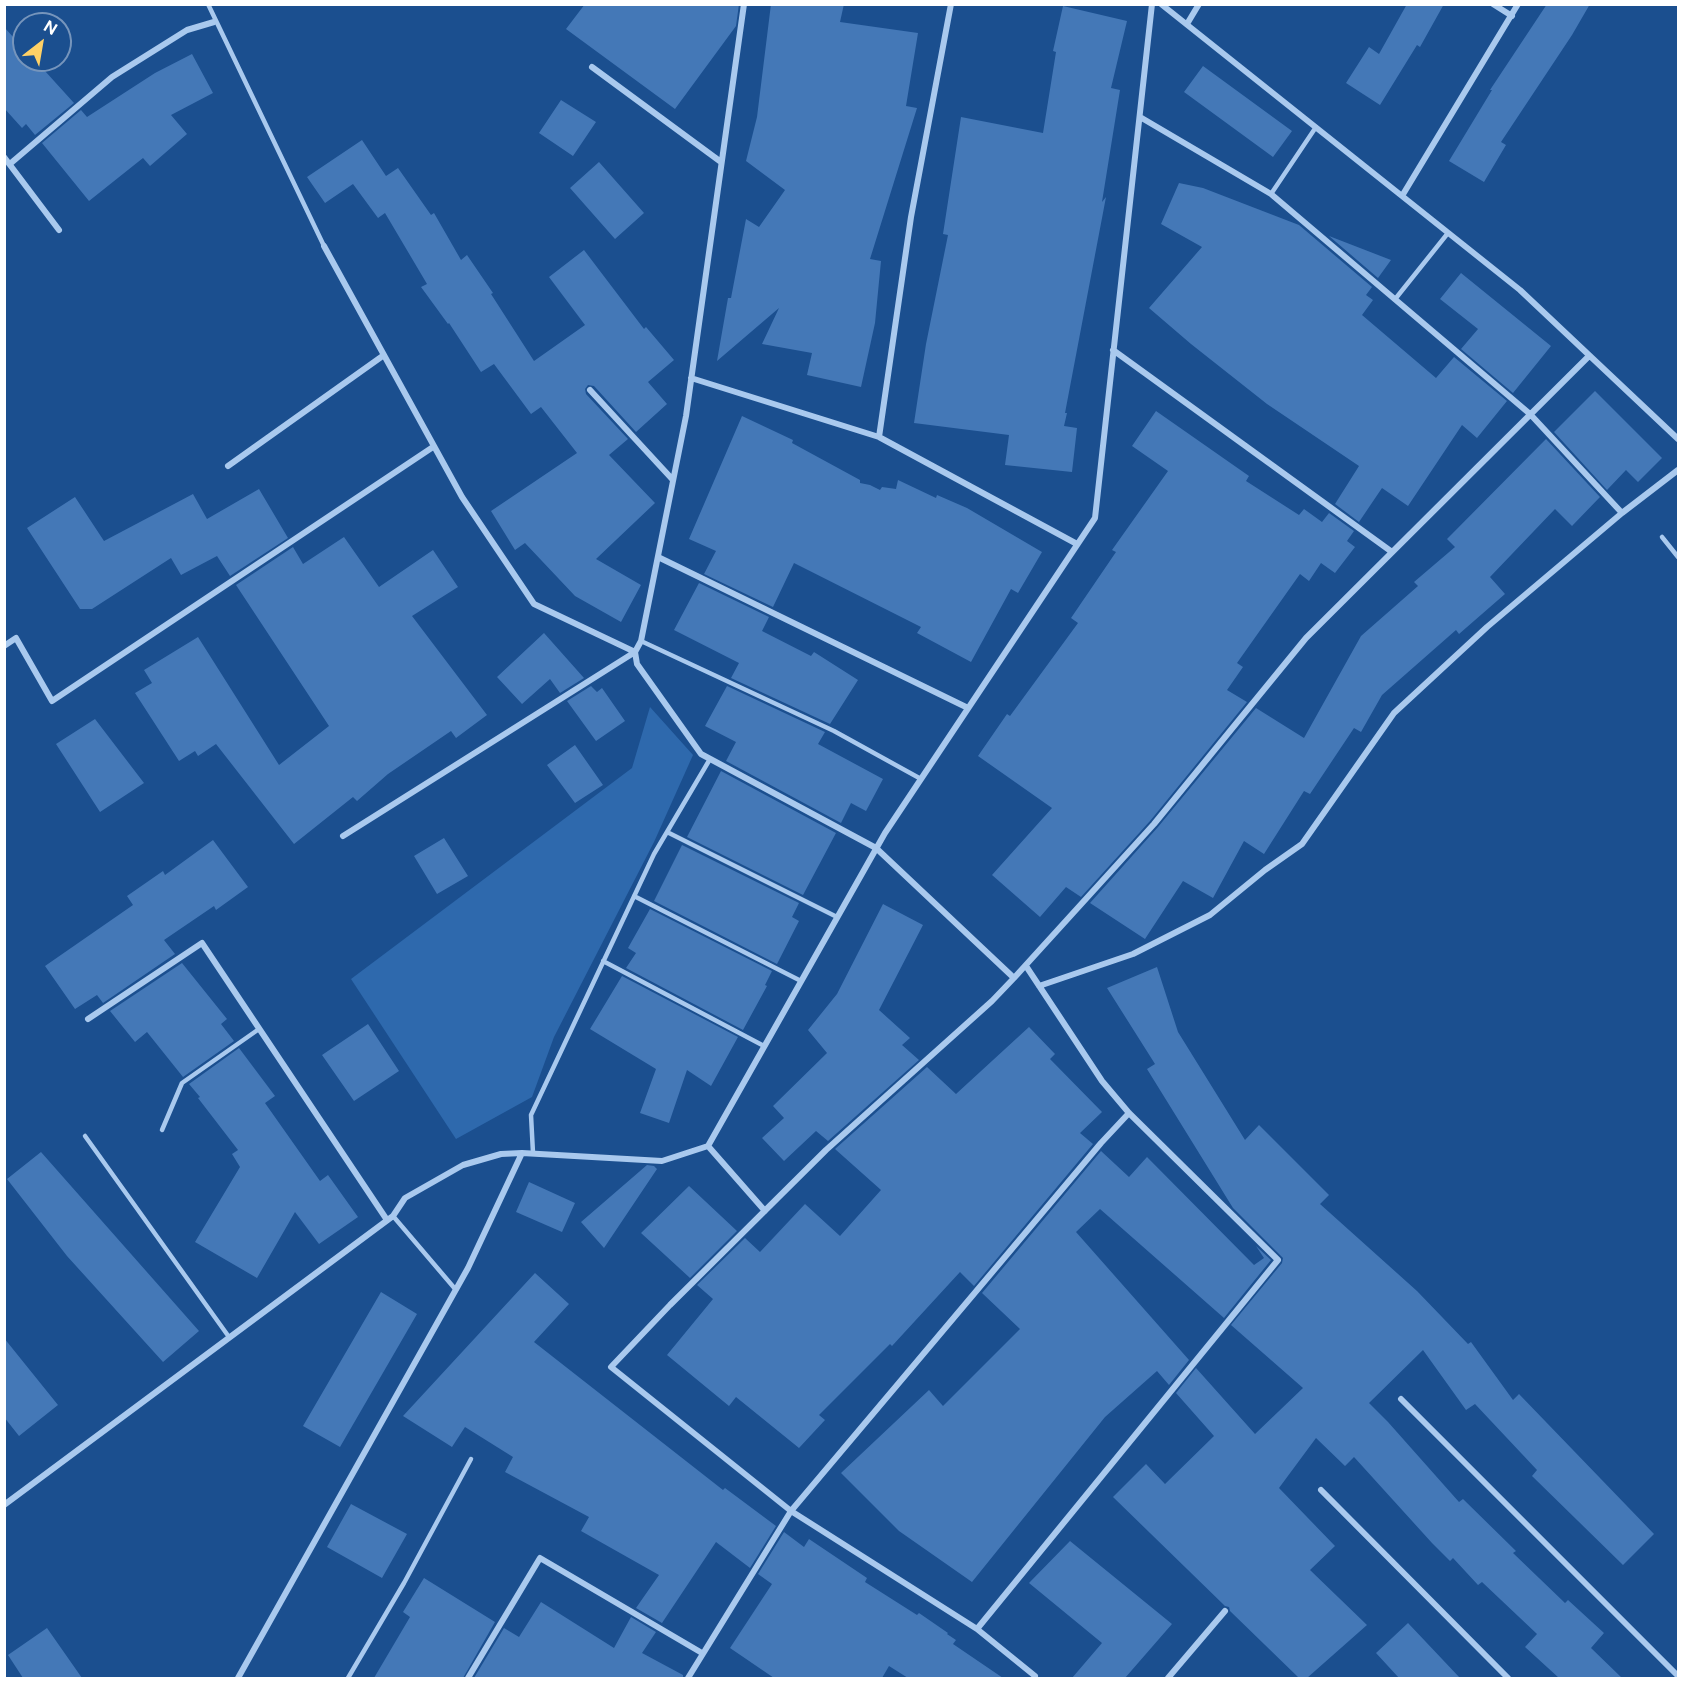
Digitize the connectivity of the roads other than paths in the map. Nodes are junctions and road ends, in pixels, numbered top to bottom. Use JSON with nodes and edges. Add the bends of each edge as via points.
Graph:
{"nodes":[{"id":1,"x":208,"y":4,"type":"edge"},
{"id":2,"x":744,"y":4,"type":"edge"},
{"id":3,"x":951,"y":4,"type":"edge"},
{"id":4,"x":1152,"y":4,"type":"edge"},
{"id":5,"x":1161,"y":4,"type":"edge"},
{"id":6,"x":1199,"y":4,"type":"edge"},
{"id":7,"x":1493,"y":4,"type":"edge"},
{"id":8,"x":1518,"y":4,"type":"edge"},
{"id":9,"x":1512,"y":16,"type":"junction"},
{"id":10,"x":214,"y":22,"type":"junction"},
{"id":11,"x":1187,"y":24,"type":"junction"},
{"id":12,"x":592,"y":68,"type":"dead end"},
{"id":13,"x":1140,"y":117,"type":"junction"},
{"id":14,"x":1316,"y":127,"type":"junction"},
{"id":15,"x":4,"y":157,"type":"edge"},
{"id":16,"x":721,"y":162,"type":"junction"},
{"id":17,"x":11,"y":163,"type":"junction"},
{"id":18,"x":1271,"y":194,"type":"junction"},
{"id":19,"x":1402,"y":196,"type":"junction"},
{"id":20,"x":59,"y":230,"type":"dead end"},
{"id":21,"x":1448,"y":233,"type":"junction"},
{"id":22,"x":324,"y":246,"type":"joint"},
{"id":23,"x":1396,"y":298,"type":"junction"},
{"id":24,"x":1113,"y":350,"type":"junction"},
{"id":25,"x":384,"y":355,"type":"junction"},
{"id":26,"x":1589,"y":356,"type":"junction"},
{"id":27,"x":691,"y":378,"type":"junction"},
{"id":28,"x":590,"y":390,"type":"dead end"},
{"id":29,"x":1530,"y":414,"type":"junction"},
{"id":30,"x":879,"y":437,"type":"junction"},
{"id":31,"x":1678,"y":440,"type":"edge"},
{"id":32,"x":433,"y":447,"type":"junction"},
{"id":33,"x":228,"y":466,"type":"dead end"},
{"id":34,"x":1678,"y":470,"type":"edge"},
{"id":35,"x":673,"y":480,"type":"junction"},
{"id":36,"x":1622,"y":513,"type":"junction"},
{"id":37,"x":1662,"y":537,"type":"dead end"},
{"id":38,"x":1077,"y":544,"type":"junction"},
{"id":39,"x":1392,"y":552,"type":"junction"},
{"id":40,"x":1678,"y":556,"type":"edge"},
{"id":41,"x":658,"y":557,"type":"junction"},
{"id":42,"x":641,"y":641,"type":"junction"},
{"id":43,"x":4,"y":646,"type":"edge"},
{"id":44,"x":634,"y":652,"type":"junction"},
{"id":45,"x":968,"y":708,"type":"junction"},
{"id":46,"x":710,"y":759,"type":"junction"},
{"id":47,"x":921,"y":779,"type":"junction"},
{"id":48,"x":667,"y":832,"type":"junction"},
{"id":49,"x":343,"y":836,"type":"dead end"},
{"id":50,"x":876,"y":848,"type":"junction"},
{"id":51,"x":634,"y":896,"type":"junction"},
{"id":52,"x":837,"y":917,"type":"junction"},
{"id":53,"x":603,"y":961,"type":"junction"},
{"id":54,"x":1026,"y":966,"type":"junction"},
{"id":55,"x":1014,"y":978,"type":"junction"},
{"id":56,"x":801,"y":981,"type":"junction"},
{"id":57,"x":1039,"y":986,"type":"junction"},
{"id":58,"x":88,"y":1019,"type":"dead end"},
{"id":59,"x":259,"y":1029,"type":"junction"},
{"id":60,"x":764,"y":1046,"type":"junction"},
{"id":61,"x":1129,"y":1113,"type":"junction"},
{"id":62,"x":162,"y":1130,"type":"dead end"},
{"id":63,"x":85,"y":1136,"type":"dead end"},
{"id":64,"x":708,"y":1146,"type":"junction"},
{"id":65,"x":522,"y":1153,"type":"junction"},
{"id":66,"x":533,"y":1154,"type":"junction"},
{"id":67,"x":765,"y":1211,"type":"junction"},
{"id":68,"x":390,"y":1218,"type":"junction"},
{"id":69,"x":456,"y":1290,"type":"junction"},
{"id":70,"x":229,"y":1337,"type":"junction"},
{"id":71,"x":1401,"y":1399,"type":"dead end"},
{"id":72,"x":471,"y":1459,"type":"dead end"},
{"id":73,"x":1321,"y":1490,"type":"dead end"},
{"id":74,"x":4,"y":1505,"type":"edge"},
{"id":75,"x":791,"y":1511,"type":"junction"},
{"id":76,"x":1225,"y":1611,"type":"dead end"},
{"id":77,"x":976,"y":1629,"type":"junction"},
{"id":78,"x":702,"y":1653,"type":"junction"},
{"id":79,"x":1035,"y":1676,"type":"dead end"},
{"id":80,"x":1678,"y":1676,"type":"edge"},
{"id":81,"x":238,"y":1678,"type":"edge"},
{"id":82,"x":348,"y":1678,"type":"edge"},
{"id":83,"x":468,"y":1678,"type":"edge"},
{"id":84,"x":688,"y":1678,"type":"edge"},
{"id":85,"x":1168,"y":1678,"type":"edge"},
{"id":86,"x":1508,"y":1678,"type":"edge"}],
"edges":[{"from":1,"to":10,"type":"lane"},
{"from":2,"to":16,"type":"street"},
{"from":3,"to":30,"type":"street","via":[[911,217]]},
{"from":4,"to":13,"type":"street"},
{"from":5,"to":11,"type":"street"},
{"from":6,"to":11,"type":"street"},
{"from":7,"to":9,"type":"street"},
{"from":8,"to":9,"type":"street"},
{"from":9,"to":19,"type":"street"},
{"from":10,"to":17,"type":"street","via":[[187,30],[112,77]]},
{"from":10,"to":22,"type":"lane"},
{"from":11,"to":14,"type":"street"},
{"from":12,"to":16,"type":"street"},
{"from":13,"to":18,"type":"street"},
{"from":13,"to":24,"type":"street"},
{"from":14,"to":18,"type":"lane"},
{"from":14,"to":19,"type":"street"},
{"from":15,"to":17,"type":"street"},
{"from":16,"to":27,"type":"street"},
{"from":17,"to":20,"type":"street"},
{"from":18,"to":23,"type":"street"},
{"from":19,"to":21,"type":"street"},
{"from":21,"to":23,"type":"lane"},
{"from":21,"to":26,"type":"street","via":[[1520,290]]},
{"from":22,"to":25,"type":"street"},
{"from":23,"to":29,"type":"street"},
{"from":24,"to":38,"type":"street","via":[[1095,518]]},
{"from":24,"to":39,"type":"street"},
{"from":25,"to":32,"type":"street"},
{"from":25,"to":33,"type":"street"},
{"from":26,"to":29,"type":"street"},
{"from":26,"to":31,"type":"street"},
{"from":27,"to":30,"type":"street"},
{"from":27,"to":35,"type":"street"},
{"from":28,"to":35,"type":"street"},
{"from":29,"to":36,"type":"street"},
{"from":29,"to":39,"type":"street"},
{"from":30,"to":38,"type":"street"},
{"from":32,"to":43,"type":"street","via":[[52,701],[16,638]]},
{"from":32,"to":44,"type":"street","via":[[534,604]]},
{"from":34,"to":36,"type":"street"},
{"from":35,"to":41,"type":"street"},
{"from":36,"to":57,"type":"street","via":[[1487,627],[1394,713],[1302,844],[1210,915],[1133,954]]},
{"from":37,"to":40,"type":"lane"},
{"from":38,"to":45,"type":"street"},
{"from":39,"to":54,"type":"street","via":[[1306,638],[1154,824]]},
{"from":41,"to":42,"type":"street"},
{"from":41,"to":45,"type":"street"},
{"from":42,"to":44,"type":"street"},
{"from":42,"to":47,"type":"lane","via":[[834,731]]},
{"from":44,"to":46,"type":"street","via":[[637,664],[701,754]]},
{"from":44,"to":49,"type":"street"},
{"from":45,"to":47,"type":"street"},
{"from":46,"to":48,"type":"lane"},
{"from":46,"to":50,"type":"street"},
{"from":47,"to":50,"type":"street"},
{"from":48,"to":51,"type":"lane"},
{"from":48,"to":52,"type":"lane"},
{"from":50,"to":52,"type":"street"},
{"from":50,"to":55,"type":"street"},
{"from":51,"to":53,"type":"lane"},
{"from":51,"to":56,"type":"lane"},
{"from":52,"to":56,"type":"street"},
{"from":53,"to":60,"type":"lane"},
{"from":53,"to":66,"type":"lane","via":[[531,1115]]},
{"from":54,"to":55,"type":"street"},
{"from":54,"to":57,"type":"street"},
{"from":55,"to":67,"type":"street"},
{"from":56,"to":60,"type":"street"},
{"from":57,"to":61,"type":"street","via":[[1102,1081]]},
{"from":58,"to":59,"type":"street","via":[[202,943]]},
{"from":59,"to":62,"type":"lane","via":[[182,1083]]},
{"from":59,"to":68,"type":"street"},
{"from":60,"to":64,"type":"street"},
{"from":61,"to":75,"type":"street"},
{"from":61,"to":77,"type":"street","via":[[1278,1260]]},
{"from":63,"to":70,"type":"lane"},
{"from":64,"to":66,"type":"street","via":[[662,1161]]},
{"from":64,"to":67,"type":"street"},
{"from":65,"to":66,"type":"street"},
{"from":65,"to":68,"type":"street","via":[[463,1164],[405,1198]]},
{"from":65,"to":69,"type":"street"},
{"from":67,"to":75,"type":"street","via":[[611,1367]]},
{"from":68,"to":69,"type":"lane"},
{"from":68,"to":70,"type":"street"},
{"from":69,"to":81,"type":"street"},
{"from":70,"to":74,"type":"street"},
{"from":71,"to":80,"type":"street"},
{"from":72,"to":82,"type":"lane"},
{"from":73,"to":86,"type":"street"},
{"from":75,"to":77,"type":"street"},
{"from":75,"to":78,"type":"street"},
{"from":76,"to":85,"type":"street"},
{"from":77,"to":79,"type":"street"},
{"from":78,"to":83,"type":"street","via":[[540,1558]]},
{"from":78,"to":84,"type":"street"}]}
